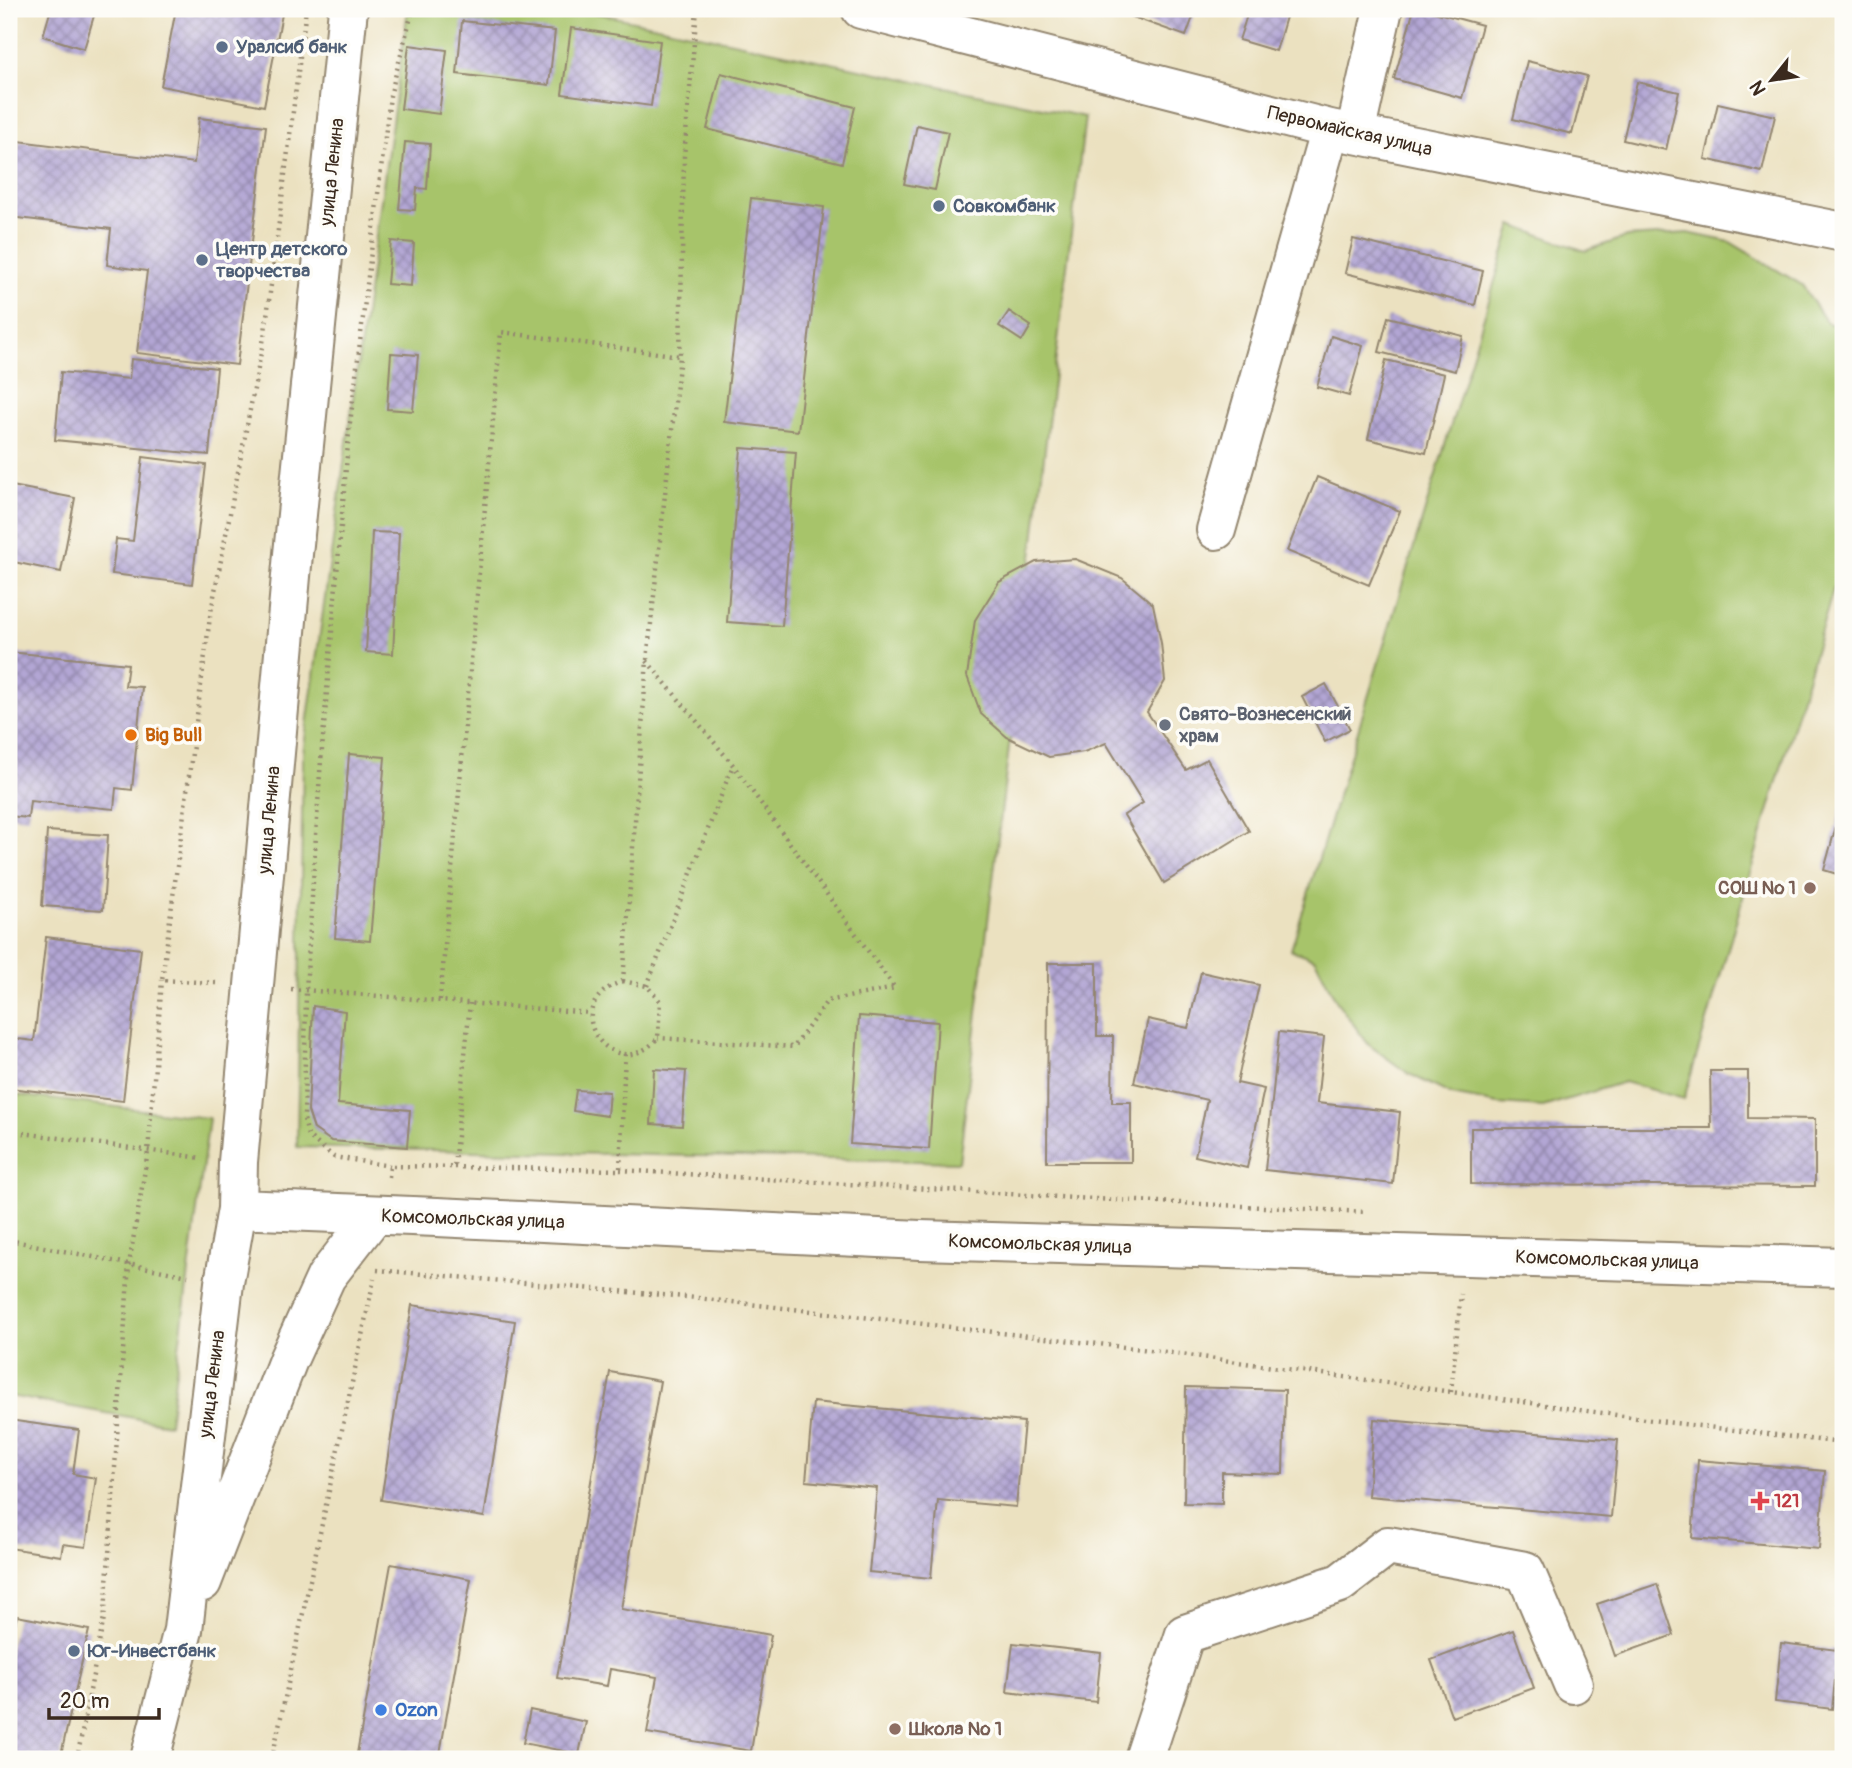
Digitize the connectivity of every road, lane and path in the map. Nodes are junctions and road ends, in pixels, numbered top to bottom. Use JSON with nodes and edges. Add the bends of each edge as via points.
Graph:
{"nodes":[{"id":1,"x":306,"y":9,"type":"edge"},
{"id":2,"x":348,"y":9,"type":"edge"},
{"id":3,"x":413,"y":9,"type":"edge"},
{"id":4,"x":697,"y":9,"type":"edge"},
{"id":5,"x":861,"y":9,"type":"edge"},
{"id":6,"x":1383,"y":9,"type":"edge"},
{"id":7,"x":1342,"y":131,"type":"junction"},
{"id":8,"x":1843,"y":232,"type":"edge"},
{"id":9,"x":680,"y":356,"type":"junction"},
{"id":10,"x":1216,"y":530,"type":"dead end"},
{"id":11,"x":647,"y":660,"type":"junction"},
{"id":12,"x":733,"y":765,"type":"junction"},
{"id":13,"x":162,"y":980,"type":"junction"},
{"id":14,"x":623,"y":981,"type":"junction"},
{"id":15,"x":254,"y":985,"type":"junction"},
{"id":16,"x":647,"y":986,"type":"junction"},
{"id":17,"x":306,"y":990,"type":"junction"},
{"id":18,"x":440,"y":1000,"type":"junction"},
{"id":19,"x":470,"y":1003,"type":"junction"},
{"id":20,"x":590,"y":1013,"type":"junction"},
{"id":21,"x":658,"y":1038,"type":"junction"},
{"id":22,"x":625,"y":1054,"type":"junction"},
{"id":23,"x":9,"y":1131,"type":"edge"},
{"id":24,"x":148,"y":1152,"type":"junction"},
{"id":25,"x":238,"y":1162,"type":"junction"},
{"id":26,"x":390,"y":1166,"type":"junction"},
{"id":27,"x":454,"y":1167,"type":"junction"},
{"id":28,"x":620,"y":1170,"type":"junction"},
{"id":29,"x":237,"y":1209,"type":"junction"},
{"id":30,"x":1372,"y":1212,"type":"dead end"},
{"id":31,"x":381,"y":1216,"type":"junction"},
{"id":32,"x":9,"y":1240,"type":"edge"},
{"id":33,"x":1465,"y":1256,"type":"junction"},
{"id":34,"x":129,"y":1264,"type":"junction"},
{"id":35,"x":1843,"y":1268,"type":"edge"},
{"id":36,"x":376,"y":1270,"type":"junction"},
{"id":37,"x":223,"y":1283,"type":"junction"},
{"id":38,"x":1451,"y":1392,"type":"junction"},
{"id":39,"x":1843,"y":1443,"type":"edge"},
{"id":40,"x":183,"y":1630,"type":"junction"},
{"id":41,"x":1573,"y":1684,"type":"dead end"},
{"id":42,"x":78,"y":1759,"type":"edge"},
{"id":43,"x":150,"y":1759,"type":"edge"},
{"id":44,"x":272,"y":1759,"type":"edge"},
{"id":45,"x":1144,"y":1759,"type":"edge"}],
"edges":[{"from":1,"to":13,"type":"path","via":[[265,332],[210,617]]},
{"from":2,"to":15,"type":"street","name":"улица Ленина"},
{"from":3,"to":17,"type":"path","via":[[390,96],[349,432],[326,680]]},
{"from":4,"to":9,"type":"path","via":[[684,156]]},
{"from":5,"to":7,"type":"street","name":"Первомайская улица"},
{"from":6,"to":7,"type":"street"},
{"from":7,"to":8,"type":"street","name":"Первомайская улица"},
{"from":7,"to":10,"type":"street"},
{"from":9,"to":11,"type":"path"},
{"from":9,"to":18,"type":"path","via":[[501,332]]},
{"from":11,"to":12,"type":"path"},
{"from":11,"to":14,"type":"path"},
{"from":12,"to":16,"type":"path"},
{"from":12,"to":21,"type":"path","via":[[895,988],[827,1001],[794,1047]]},
{"from":13,"to":15,"type":"path"},
{"from":13,"to":24,"type":"path"},
{"from":14,"to":16,"type":"path"},
{"from":14,"to":20,"type":"path","via":[[608,986]]},
{"from":15,"to":17,"type":"path"},
{"from":15,"to":25,"type":"street","name":"улица Ленина"},
{"from":16,"to":21,"type":"path","via":[[660,1001]]},
{"from":17,"to":18,"type":"path"},
{"from":17,"to":26,"type":"path","via":[[304,1119],[308,1136],[334,1157]]},
{"from":18,"to":19,"type":"path"},
{"from":19,"to":20,"type":"path"},
{"from":19,"to":27,"type":"path"},
{"from":20,"to":22,"type":"path","via":[[593,1033],[606,1048]]},
{"from":21,"to":22,"type":"path","via":[[643,1051]]},
{"from":22,"to":28,"type":"path"},
{"from":23,"to":24,"type":"path"},
{"from":24,"to":25,"type":"path"},
{"from":24,"to":34,"type":"path"},
{"from":25,"to":29,"type":"street","name":"улица Ленина"},
{"from":26,"to":27,"type":"path"},
{"from":26,"to":31,"type":"path"},
{"from":27,"to":28,"type":"path"},
{"from":28,"to":30,"type":"path"},
{"from":29,"to":31,"type":"street","name":"Комсомольская улица"},
{"from":29,"to":37,"type":"street","name":"улица Ленина"},
{"from":31,"to":33,"type":"street","name":"Комсомольская улица","via":[[920,1240]]},
{"from":31,"to":36,"type":"path"},
{"from":31,"to":40,"type":"street","name":"улица Ленина","via":[[326,1277],[288,1360]]},
{"from":32,"to":34,"type":"path"},
{"from":33,"to":35,"type":"street","name":"Комсомольская улица"},
{"from":33,"to":38,"type":"path"},
{"from":34,"to":37,"type":"path"},
{"from":34,"to":42,"type":"path","via":[[105,1612]]},
{"from":36,"to":38,"type":"path","via":[[697,1298],[1159,1351]]},
{"from":36,"to":44,"type":"path"},
{"from":37,"to":40,"type":"street","name":"улица Ленина"},
{"from":38,"to":39,"type":"path"},
{"from":40,"to":43,"type":"street","name":"улица Ленина"},
{"from":41,"to":45,"type":"street","via":[[1525,1571],[1388,1546],[1340,1583],[1185,1634]]}]}
